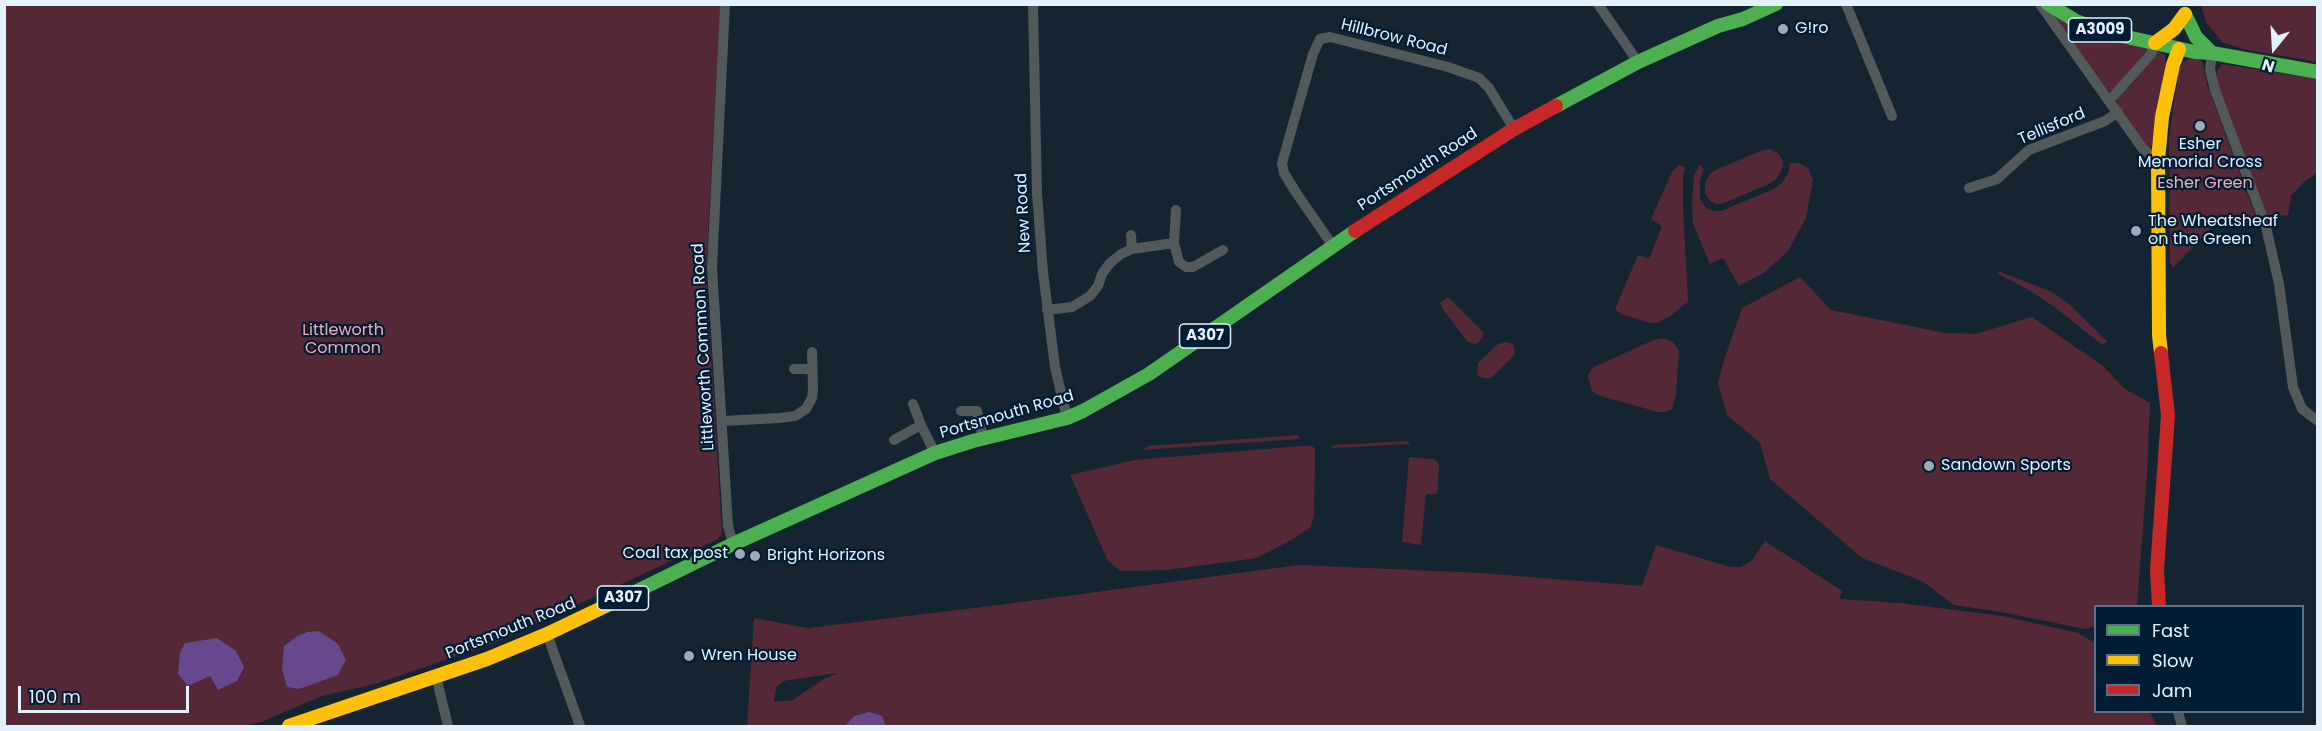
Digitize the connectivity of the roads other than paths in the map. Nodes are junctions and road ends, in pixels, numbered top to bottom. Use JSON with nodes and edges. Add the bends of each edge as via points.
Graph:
{"nodes":[{"id":1,"x":725,"y":4,"type":"edge"},
{"id":2,"x":1033,"y":4,"type":"edge"},
{"id":3,"x":1598,"y":4,"type":"edge"},
{"id":4,"x":1749,"y":4,"type":"edge"},
{"id":5,"x":1846,"y":4,"type":"edge"},
{"id":6,"x":2040,"y":4,"type":"edge"},
{"id":7,"x":2048,"y":4,"type":"edge"},
{"id":8,"x":1767,"y":6,"type":"edge"},
{"id":9,"x":2186,"y":9,"type":"edge"},
{"id":10,"x":1719,"y":26,"type":"junction"},
{"id":11,"x":2155,"y":43,"type":"junction"},
{"id":12,"x":2179,"y":49,"type":"junction"},
{"id":13,"x":2212,"y":53,"type":"junction"},
{"id":14,"x":1638,"y":62,"type":"junction"},
{"id":15,"x":2318,"y":72,"type":"edge"},
{"id":16,"x":2109,"y":101,"type":"junction"},
{"id":17,"x":2118,"y":112,"type":"junction"},
{"id":18,"x":1892,"y":116,"type":"dead end"},
{"id":19,"x":1514,"y":129,"type":"junction"},
{"id":20,"x":2158,"y":160,"type":"junction"},
{"id":21,"x":1969,"y":188,"type":"dead end"},
{"id":22,"x":1176,"y":210,"type":"dead end"},
{"id":23,"x":1131,"y":235,"type":"dead end"},
{"id":24,"x":1174,"y":243,"type":"junction"},
{"id":25,"x":1333,"y":246,"type":"junction"},
{"id":26,"x":1132,"y":249,"type":"junction"},
{"id":27,"x":1223,"y":250,"type":"dead end"},
{"id":28,"x":1047,"y":310,"type":"junction"},
{"id":29,"x":812,"y":352,"type":"dead end"},
{"id":30,"x":794,"y":369,"type":"dead end"},
{"id":31,"x":812,"y":369,"type":"junction"},
{"id":32,"x":913,"y":404,"type":"dead end"},
{"id":33,"x":961,"y":411,"type":"dead end"},
{"id":34,"x":1067,"y":418,"type":"junction"},
{"id":35,"x":722,"y":421,"type":"junction"},
{"id":36,"x":2318,"y":421,"type":"edge"},
{"id":37,"x":921,"y":424,"type":"junction"},
{"id":38,"x":983,"y":438,"type":"junction"},
{"id":39,"x":894,"y":440,"type":"dead end"},
{"id":40,"x":935,"y":453,"type":"junction"},
{"id":41,"x":733,"y":544,"type":"junction"},
{"id":42,"x":2159,"y":605,"type":"edge"},
{"id":43,"x":547,"y":634,"type":"junction"},
{"id":44,"x":436,"y":676,"type":"junction"},
{"id":45,"x":289,"y":726,"type":"edge"},
{"id":46,"x":448,"y":726,"type":"edge"},
{"id":47,"x":580,"y":726,"type":"edge"}],
"edges":[{"from":1,"to":35,"type":"street","name":"Littleworth Common Road","via":[[712,268]]},
{"from":2,"to":28,"type":"street","name":"New Road","via":[[1037,193]]},
{"from":3,"to":14,"type":"street"},
{"from":4,"to":10,"type":"main road","name":"Portsmouth Road","number":"A307"},
{"from":5,"to":18,"type":"street"},
{"from":6,"to":16,"type":"street"},
{"from":7,"to":11,"type":"main road","number":"A3009","via":[[2096,29]]},
{"from":8,"to":10,"type":"main road","name":"Portsmouth Road","number":"A307"},
{"from":9,"to":11,"type":"main road","number":"A3009","via":[[2174,29]]},
{"from":9,"to":12,"type":"main road"},
{"from":9,"to":13,"type":"main road","via":[[2196,37]]},
{"from":10,"to":14,"type":"main road","name":"Portsmouth Road","number":"A307"},
{"from":11,"to":12,"type":"main road","number":"A3009"},
{"from":11,"to":16,"type":"street","via":[[2151,54]]},
{"from":12,"to":13,"type":"main road"},
{"from":12,"to":20,"type":"main road","via":[[2162,117]]},
{"from":13,"to":15,"type":"main road"},
{"from":13,"to":36,"type":"street","via":[[2213,84],[2266,227],[2279,284],[2293,387],[2302,410]]},
{"from":14,"to":19,"type":"main road","name":"Portsmouth Road","number":"A307"},
{"from":16,"to":17,"type":"street"},
{"from":17,"to":20,"type":"street","via":[[2143,149]]},
{"from":17,"to":21,"type":"street","name":"Tellisford","via":[[2105,121],[2029,150],[1996,178]]},
{"from":19,"to":25,"type":"main road","name":"Portsmouth Road","number":"A307"},
{"from":19,"to":25,"type":"street","name":"Hillbrow Road","via":[[1479,78],[1330,37],[1320,39],[1282,163],[1284,173]]},
{"from":20,"to":42,"type":"main road","via":[[2159,335],[2168,415],[2157,570]]},
{"from":22,"to":24,"type":"street"},
{"from":23,"to":26,"type":"street"},
{"from":24,"to":26,"type":"street"},
{"from":24,"to":27,"type":"street","via":[[1179,262],[1186,267],[1205,262]]},
{"from":25,"to":34,"type":"main road","name":"Portsmouth Road","number":"A307","via":[[1149,374]]},
{"from":26,"to":28,"type":"street","via":[[1110,263],[1090,296],[1072,307]]},
{"from":28,"to":34,"type":"street","name":"New Road"},
{"from":29,"to":31,"type":"street"},
{"from":30,"to":31,"type":"street"},
{"from":31,"to":35,"type":"street","via":[[812,398],[806,409],[795,416]]},
{"from":32,"to":37,"type":"street"},
{"from":33,"to":38,"type":"street","via":[[977,411]]},
{"from":34,"to":38,"type":"main road","name":"Portsmouth Road","number":"A307"},
{"from":35,"to":41,"type":"street","name":"Littleworth Common Road","via":[[728,526]]},
{"from":37,"to":39,"type":"street"},
{"from":37,"to":40,"type":"street"},
{"from":38,"to":40,"type":"main road","name":"Portsmouth Road","number":"A307"},
{"from":40,"to":41,"type":"main road","name":"Portsmouth Road","number":"A307"},
{"from":41,"to":43,"type":"main road","name":"Portsmouth Road","number":"A307"},
{"from":43,"to":44,"type":"main road","name":"Portsmouth Road","number":"A307"},
{"from":43,"to":47,"type":"street"},
{"from":44,"to":45,"type":"main road","name":"Portsmouth Road","number":"A307"},
{"from":44,"to":46,"type":"street"}]}
